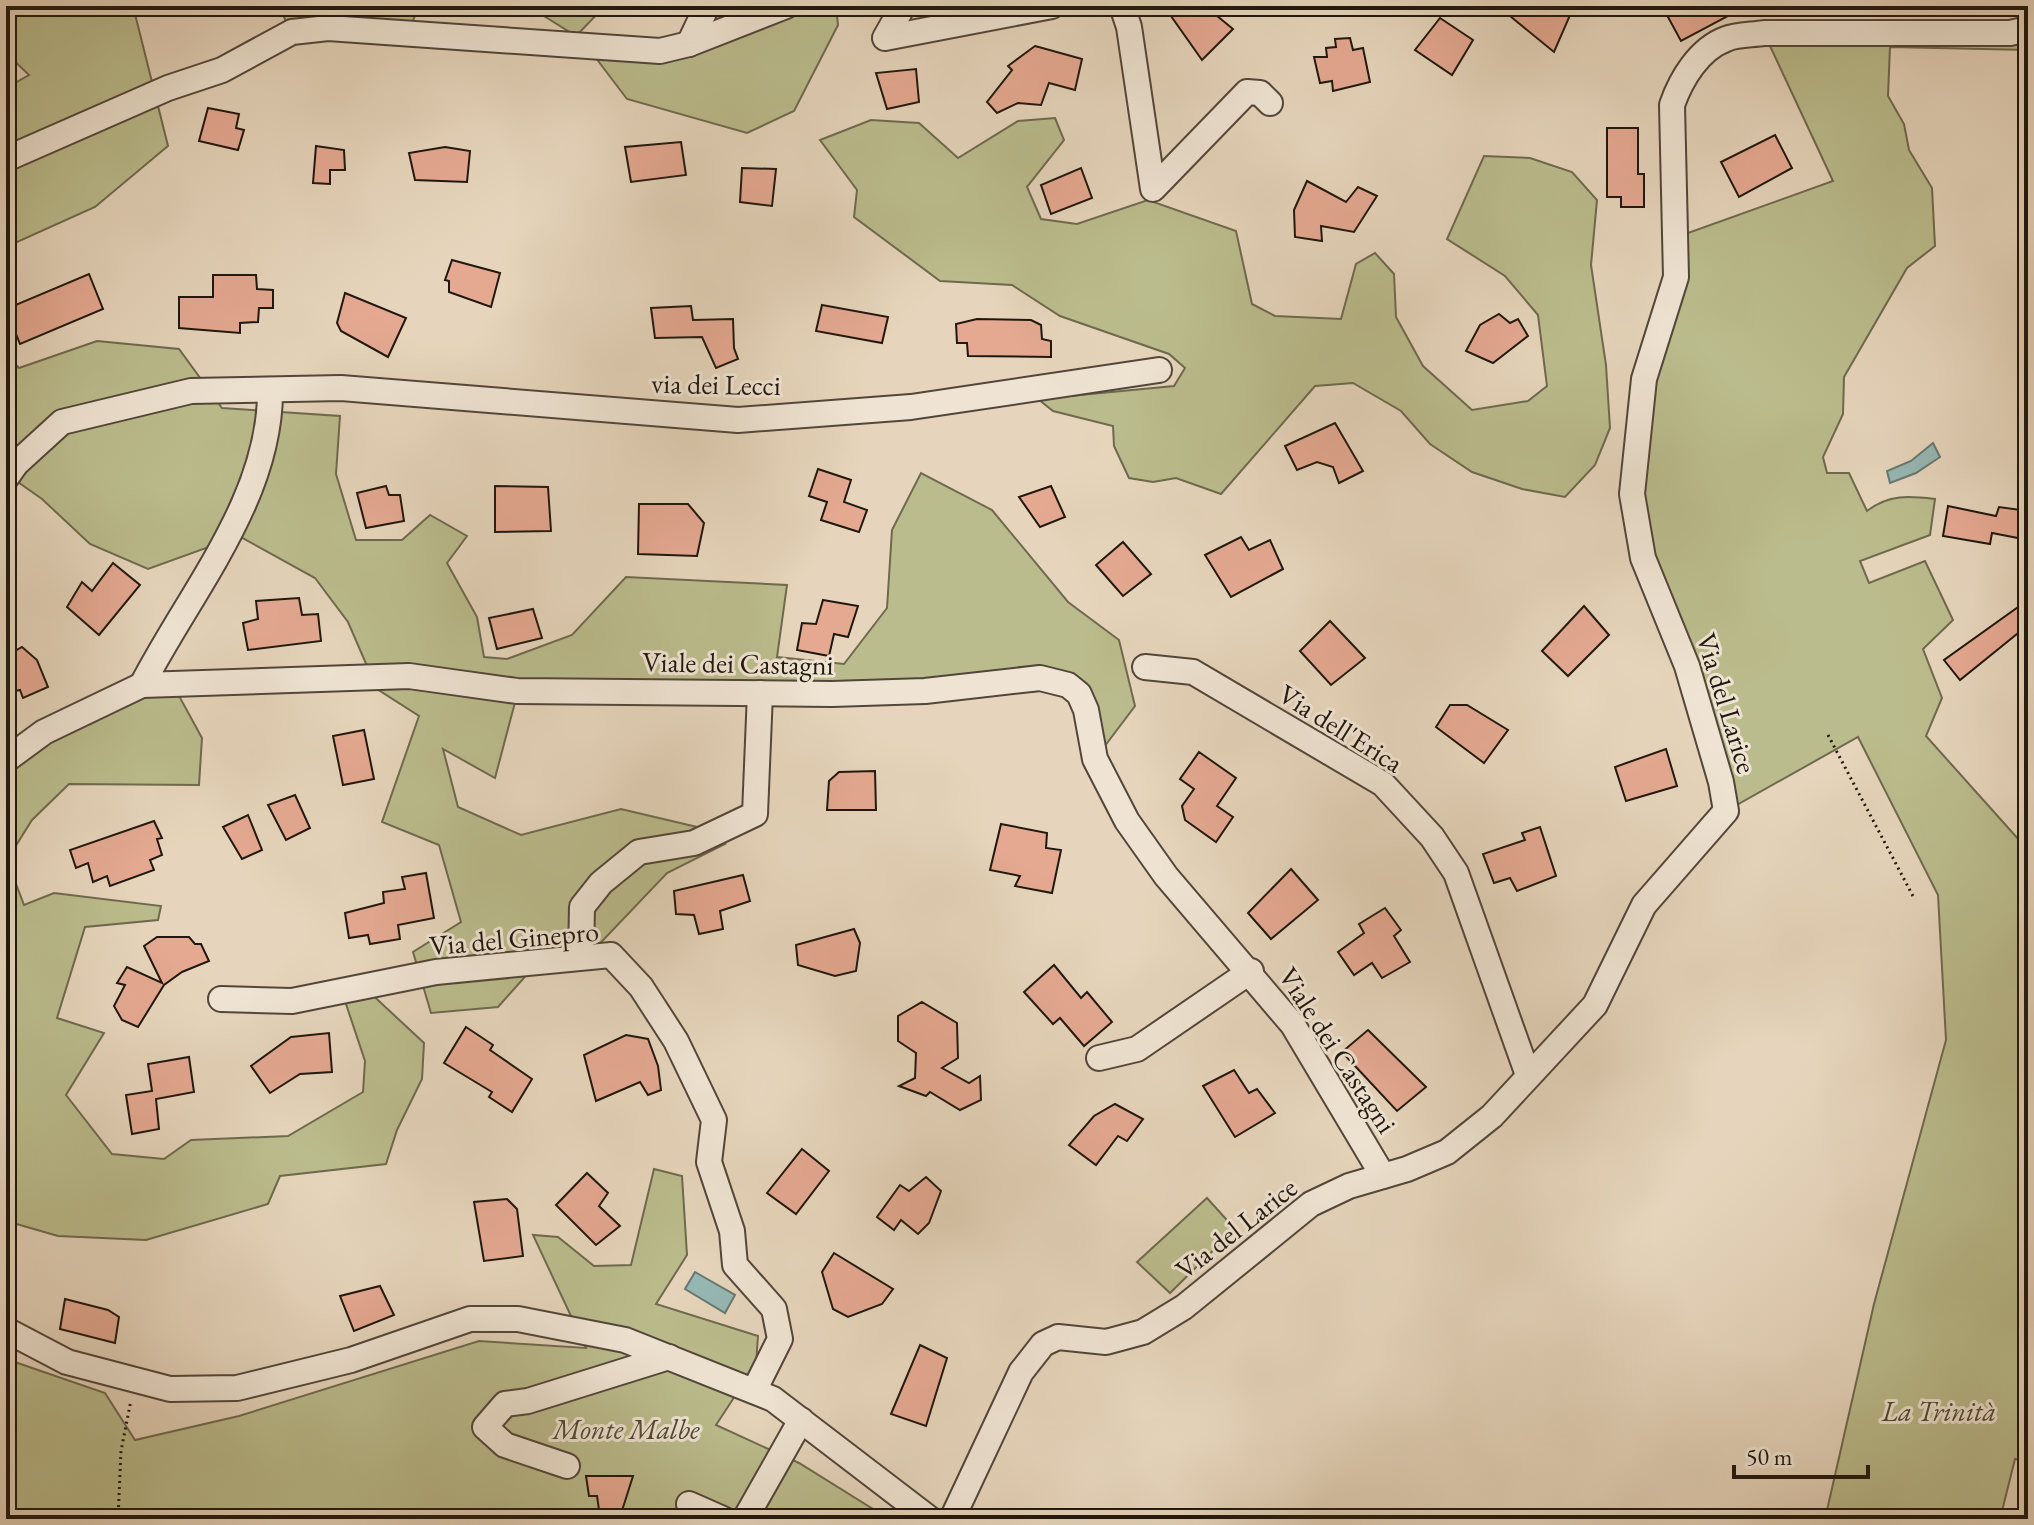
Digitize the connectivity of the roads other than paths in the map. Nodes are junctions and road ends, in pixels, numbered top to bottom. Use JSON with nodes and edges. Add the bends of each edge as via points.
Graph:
{"nodes":[{"id":1,"x":707,"y":6,"type":"edge"},
{"id":2,"x":786,"y":6,"type":"edge"},
{"id":3,"x":903,"y":6,"type":"edge"},
{"id":4,"x":1052,"y":6,"type":"edge"},
{"id":5,"x":1122,"y":6,"type":"edge"},
{"id":6,"x":2028,"y":29,"type":"edge"},
{"id":7,"x":689,"y":44,"type":"junction"},
{"id":8,"x":1270,"y":103,"type":"dead end"},
{"id":9,"x":6,"y":159,"type":"edge"},
{"id":10,"x":1159,"y":370,"type":"dead end"},
{"id":11,"x":270,"y":390,"type":"junction"},
{"id":12,"x":6,"y":478,"type":"edge"},
{"id":13,"x":1145,"y":667,"type":"dead end"},
{"id":14,"x":142,"y":685,"type":"junction"},
{"id":15,"x":760,"y":693,"type":"junction"},
{"id":16,"x":6,"y":760,"type":"edge"},
{"id":17,"x":581,"y":957,"type":"junction"},
{"id":18,"x":1251,"y":971,"type":"junction"},
{"id":19,"x":221,"y":999,"type":"dead end"},
{"id":20,"x":1099,"y":1058,"type":"dead end"},
{"id":21,"x":1528,"y":1075,"type":"junction"},
{"id":22,"x":1383,"y":1176,"type":"junction"},
{"id":23,"x":6,"y":1330,"type":"edge"},
{"id":24,"x":669,"y":1357,"type":"junction"},
{"id":25,"x":754,"y":1391,"type":"junction"},
{"id":26,"x":801,"y":1420,"type":"junction"},
{"id":27,"x":567,"y":1466,"type":"dead end"},
{"id":28,"x":689,"y":1504,"type":"dead end"},
{"id":29,"x":723,"y":1519,"type":"edge"},
{"id":30,"x":745,"y":1519,"type":"edge"},
{"id":31,"x":930,"y":1519,"type":"edge"},
{"id":32,"x":952,"y":1519,"type":"edge"}],
"edges":[{"from":1,"to":7,"type":"street"},
{"from":2,"to":7,"type":"street"},
{"from":3,"to":4,"type":"street","via":[[885,38]]},
{"from":5,"to":8,"type":"street","via":[[1153,189],[1247,92],[1260,93]]},
{"from":6,"to":21,"type":"street","name":"Via del Larice","via":[[1764,33],[1726,39],[1703,54],[1681,80],[1672,105],[1676,277],[1644,379],[1632,494],[1643,558],[1687,666],[1726,811],[1644,905],[1595,1005]]},
{"from":7,"to":9,"type":"street","via":[[660,51],[328,28],[292,32],[222,70]]},
{"from":10,"to":11,"type":"street","name":"via dei Lecci","via":[[911,407],[738,420],[341,388]]},
{"from":11,"to":12,"type":"street","via":[[191,391],[62,422]]},
{"from":11,"to":14,"type":"street","via":[[270,418],[248,496]]},
{"from":13,"to":21,"type":"street","name":"Via dell'Erica","via":[[1193,672],[1383,784],[1432,837],[1456,873]]},
{"from":14,"to":15,"type":"street","name":"Viale dei Castagni","via":[[409,676],[517,691]]},
{"from":14,"to":16,"type":"street","via":[[44,732]]},
{"from":15,"to":17,"type":"street","via":[[755,814],[694,843],[639,852],[601,883],[582,907]]},
{"from":15,"to":18,"type":"street","name":"Viale dei Castagni","via":[[925,691],[1040,678],[1068,685],[1086,710],[1095,759],[1127,821],[1166,876]]},
{"from":17,"to":19,"type":"street","name":"Via del Ginepro","via":[[436,972],[292,1001]]},
{"from":17,"to":25,"type":"street","name":"Via del Ginepro","via":[[611,955],[641,987],[676,1041],[714,1120],[709,1162],[732,1231],[735,1265],[774,1309],[780,1339]]},
{"from":18,"to":20,"type":"street","via":[[1137,1049]]},
{"from":18,"to":22,"type":"street","name":"Viale dei Castagni","via":[[1293,1025]]},
{"from":21,"to":22,"type":"street","name":"Via del Larice","via":[[1492,1116],[1447,1152]]},
{"from":22,"to":32,"type":"street","name":"Via del Larice","via":[[1311,1204],[1184,1307],[1143,1332],[1106,1342],[1058,1337],[1043,1344],[1021,1372]]},
{"from":23,"to":24,"type":"street","via":[[67,1362],[170,1389],[237,1388],[351,1360],[470,1319],[518,1319],[625,1340]]},
{"from":24,"to":25,"type":"street"},
{"from":24,"to":27,"type":"street","via":[[505,1404],[485,1427],[505,1445]]},
{"from":25,"to":26,"type":"street"},
{"from":26,"to":30,"type":"street"},
{"from":26,"to":31,"type":"street"},
{"from":28,"to":29,"type":"street"}]}
